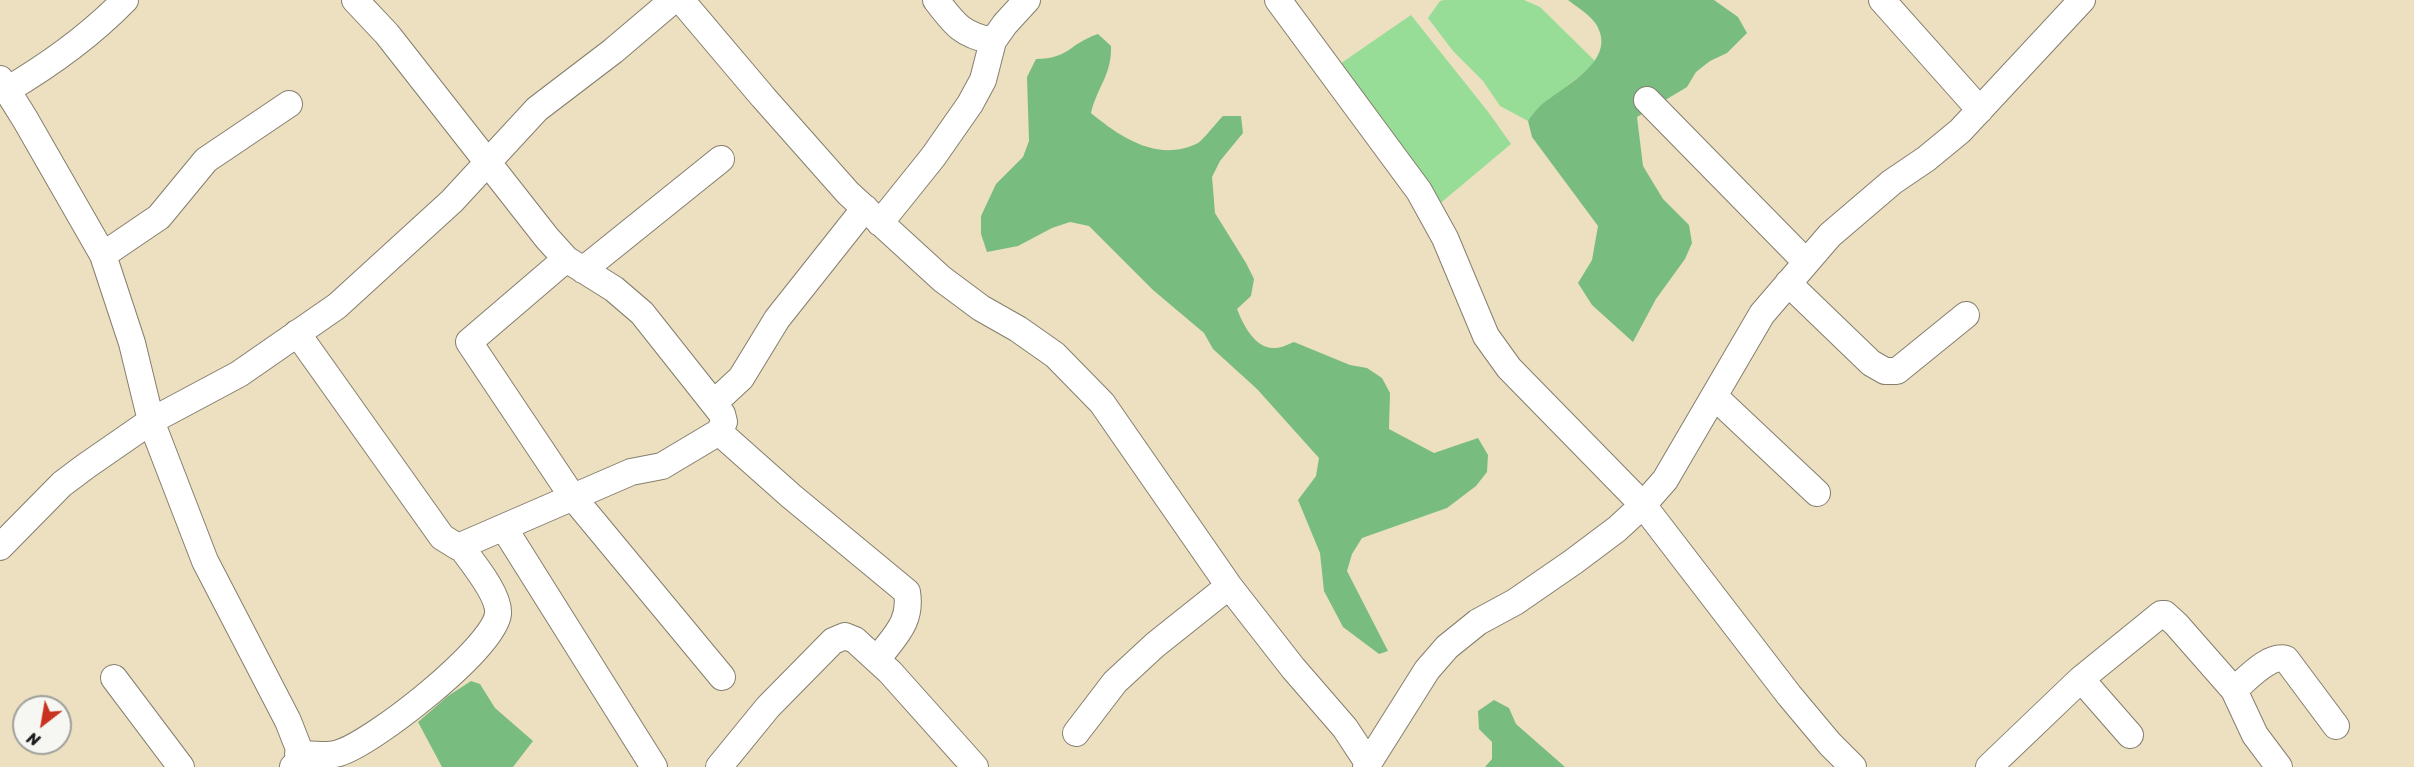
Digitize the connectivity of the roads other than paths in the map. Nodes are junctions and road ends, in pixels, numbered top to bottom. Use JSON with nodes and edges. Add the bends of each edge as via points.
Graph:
{"nodes":[{"id":1,"x":125,"y":0,"type":"edge"},
{"id":2,"x":355,"y":0,"type":"edge"},
{"id":3,"x":673,"y":0,"type":"edge"},
{"id":4,"x":681,"y":0,"type":"edge"},
{"id":5,"x":936,"y":0,"type":"edge"},
{"id":6,"x":1028,"y":0,"type":"edge"},
{"id":7,"x":1278,"y":0,"type":"edge"},
{"id":8,"x":1882,"y":0,"type":"edge"},
{"id":9,"x":2082,"y":0,"type":"edge"},
{"id":10,"x":993,"y":42,"type":"junction"},
{"id":11,"x":4,"y":85,"type":"edge"},
{"id":12,"x":1647,"y":100,"type":"dead end"},
{"id":13,"x":289,"y":104,"type":"dead end"},
{"id":14,"x":1980,"y":110,"type":"junction"},
{"id":15,"x":721,"y":159,"type":"dead end"},
{"id":16,"x":487,"y":162,"type":"junction"},
{"id":17,"x":872,"y":215,"type":"junction"},
{"id":18,"x":102,"y":255,"type":"junction"},
{"id":19,"x":1806,"y":262,"type":"junction"},
{"id":20,"x":574,"y":265,"type":"junction"},
{"id":21,"x":1788,"y":283,"type":"junction"},
{"id":22,"x":1966,"y":315,"type":"dead end"},
{"id":23,"x":297,"y":333,"type":"junction"},
{"id":24,"x":1715,"y":397,"type":"junction"},
{"id":25,"x":714,"y":403,"type":"junction"},
{"id":26,"x":151,"y":421,"type":"junction"},
{"id":27,"x":719,"y":432,"type":"junction"},
{"id":28,"x":1817,"y":493,"type":"dead end"},
{"id":29,"x":572,"y":496,"type":"junction"},
{"id":30,"x":1643,"y":505,"type":"junction"},
{"id":31,"x":504,"y":528,"type":"junction"},
{"id":32,"x":0,"y":547,"type":"edge"},
{"id":33,"x":461,"y":547,"type":"junction"},
{"id":34,"x":1229,"y":586,"type":"junction"},
{"id":35,"x":877,"y":660,"type":"junction"},
{"id":36,"x":722,"y":677,"type":"dead end"},
{"id":37,"x":114,"y":678,"type":"dead end"},
{"id":38,"x":2081,"y":680,"type":"junction"},
{"id":39,"x":2234,"y":690,"type":"junction"},
{"id":40,"x":2336,"y":726,"type":"dead end"},
{"id":41,"x":1076,"y":733,"type":"dead end"},
{"id":42,"x":2130,"y":735,"type":"dead end"},
{"id":43,"x":296,"y":760,"type":"edge"},
{"id":44,"x":1367,"y":765,"type":"edge"},
{"id":45,"x":181,"y":767,"type":"edge"},
{"id":46,"x":654,"y":767,"type":"edge"},
{"id":47,"x":718,"y":767,"type":"edge"},
{"id":48,"x":975,"y":767,"type":"edge"},
{"id":49,"x":1853,"y":767,"type":"edge"},
{"id":50,"x":1989,"y":767,"type":"edge"},
{"id":51,"x":2279,"y":767,"type":"edge"}],
"edges":[{"from":1,"to":11,"type":"street","via":[[80,43],[49,65]]},
{"from":2,"to":16,"type":"street","via":[[387,34]]},
{"from":3,"to":16,"type":"street","via":[[537,109]]},
{"from":4,"to":17,"type":"street","via":[[848,193]]},
{"from":5,"to":10,"type":"street","via":[[963,32]]},
{"from":6,"to":10,"type":"street"},
{"from":7,"to":30,"type":"street","via":[[1419,190],[1445,238],[1486,336],[1509,368]]},
{"from":8,"to":14,"type":"street"},
{"from":9,"to":14,"type":"street"},
{"from":10,"to":17,"type":"street","via":[[983,80],[933,157]]},
{"from":11,"to":18,"type":"street"},
{"from":12,"to":19,"type":"street"},
{"from":13,"to":18,"type":"street","via":[[206,160],[159,217]]},
{"from":14,"to":19,"type":"street","via":[[1960,131],[1847,220]]},
{"from":15,"to":20,"type":"street"},
{"from":16,"to":20,"type":"street"},
{"from":16,"to":23,"type":"street","via":[[416,235],[337,306]]},
{"from":17,"to":25,"type":"street","via":[[777,319],[741,378]]},
{"from":17,"to":34,"type":"street","via":[[942,279],[1055,355],[1078,377],[1102,403]]},
{"from":18,"to":26,"type":"street","via":[[132,343]]},
{"from":19,"to":21,"type":"street"},
{"from":20,"to":25,"type":"street","via":[[614,289],[642,314]]},
{"from":20,"to":29,"type":"street","via":[[469,342]]},
{"from":21,"to":22,"type":"street","via":[[1871,363],[1885,371],[1897,371]]},
{"from":21,"to":24,"type":"street","via":[[1762,314]]},
{"from":23,"to":26,"type":"street","via":[[239,374]]},
{"from":23,"to":33,"type":"street","via":[[442,537]]},
{"from":24,"to":28,"type":"street"},
{"from":24,"to":30,"type":"street","via":[[1665,480]]},
{"from":25,"to":27,"type":"street","via":[[724,422]]},
{"from":26,"to":32,"type":"street","via":[[62,484]]},
{"from":26,"to":43,"type":"street","via":[[205,561],[288,721],[299,749]]},
{"from":27,"to":29,"type":"street","via":[[662,466],[631,472]]},
{"from":27,"to":35,"type":"street","via":[[907,592],[910,609],[903,625]]},
{"from":29,"to":31,"type":"street"},
{"from":29,"to":36,"type":"street"},
{"from":30,"to":44,"type":"street","via":[[1573,562],[1478,622],[1447,647]]},
{"from":30,"to":49,"type":"street","via":[[1789,695]]},
{"from":31,"to":33,"type":"street"},
{"from":31,"to":46,"type":"street"},
{"from":33,"to":43,"type":"street","via":[[496,599],[498,615],[472,655],[372,737],[339,753]]},
{"from":34,"to":41,"type":"street","via":[[1114,682]]},
{"from":34,"to":44,"type":"street","via":[[1345,728]]},
{"from":35,"to":47,"type":"street","via":[[855,640],[845,636],[833,641],[768,707]]},
{"from":35,"to":48,"type":"street"},
{"from":37,"to":45,"type":"street"},
{"from":38,"to":39,"type":"street","via":[[2165,614]]},
{"from":38,"to":42,"type":"street"},
{"from":38,"to":50,"type":"street"},
{"from":39,"to":40,"type":"street","via":[[2265,665],[2277,658],[2286,659]]},
{"from":39,"to":51,"type":"street","via":[[2255,735]]}]}
